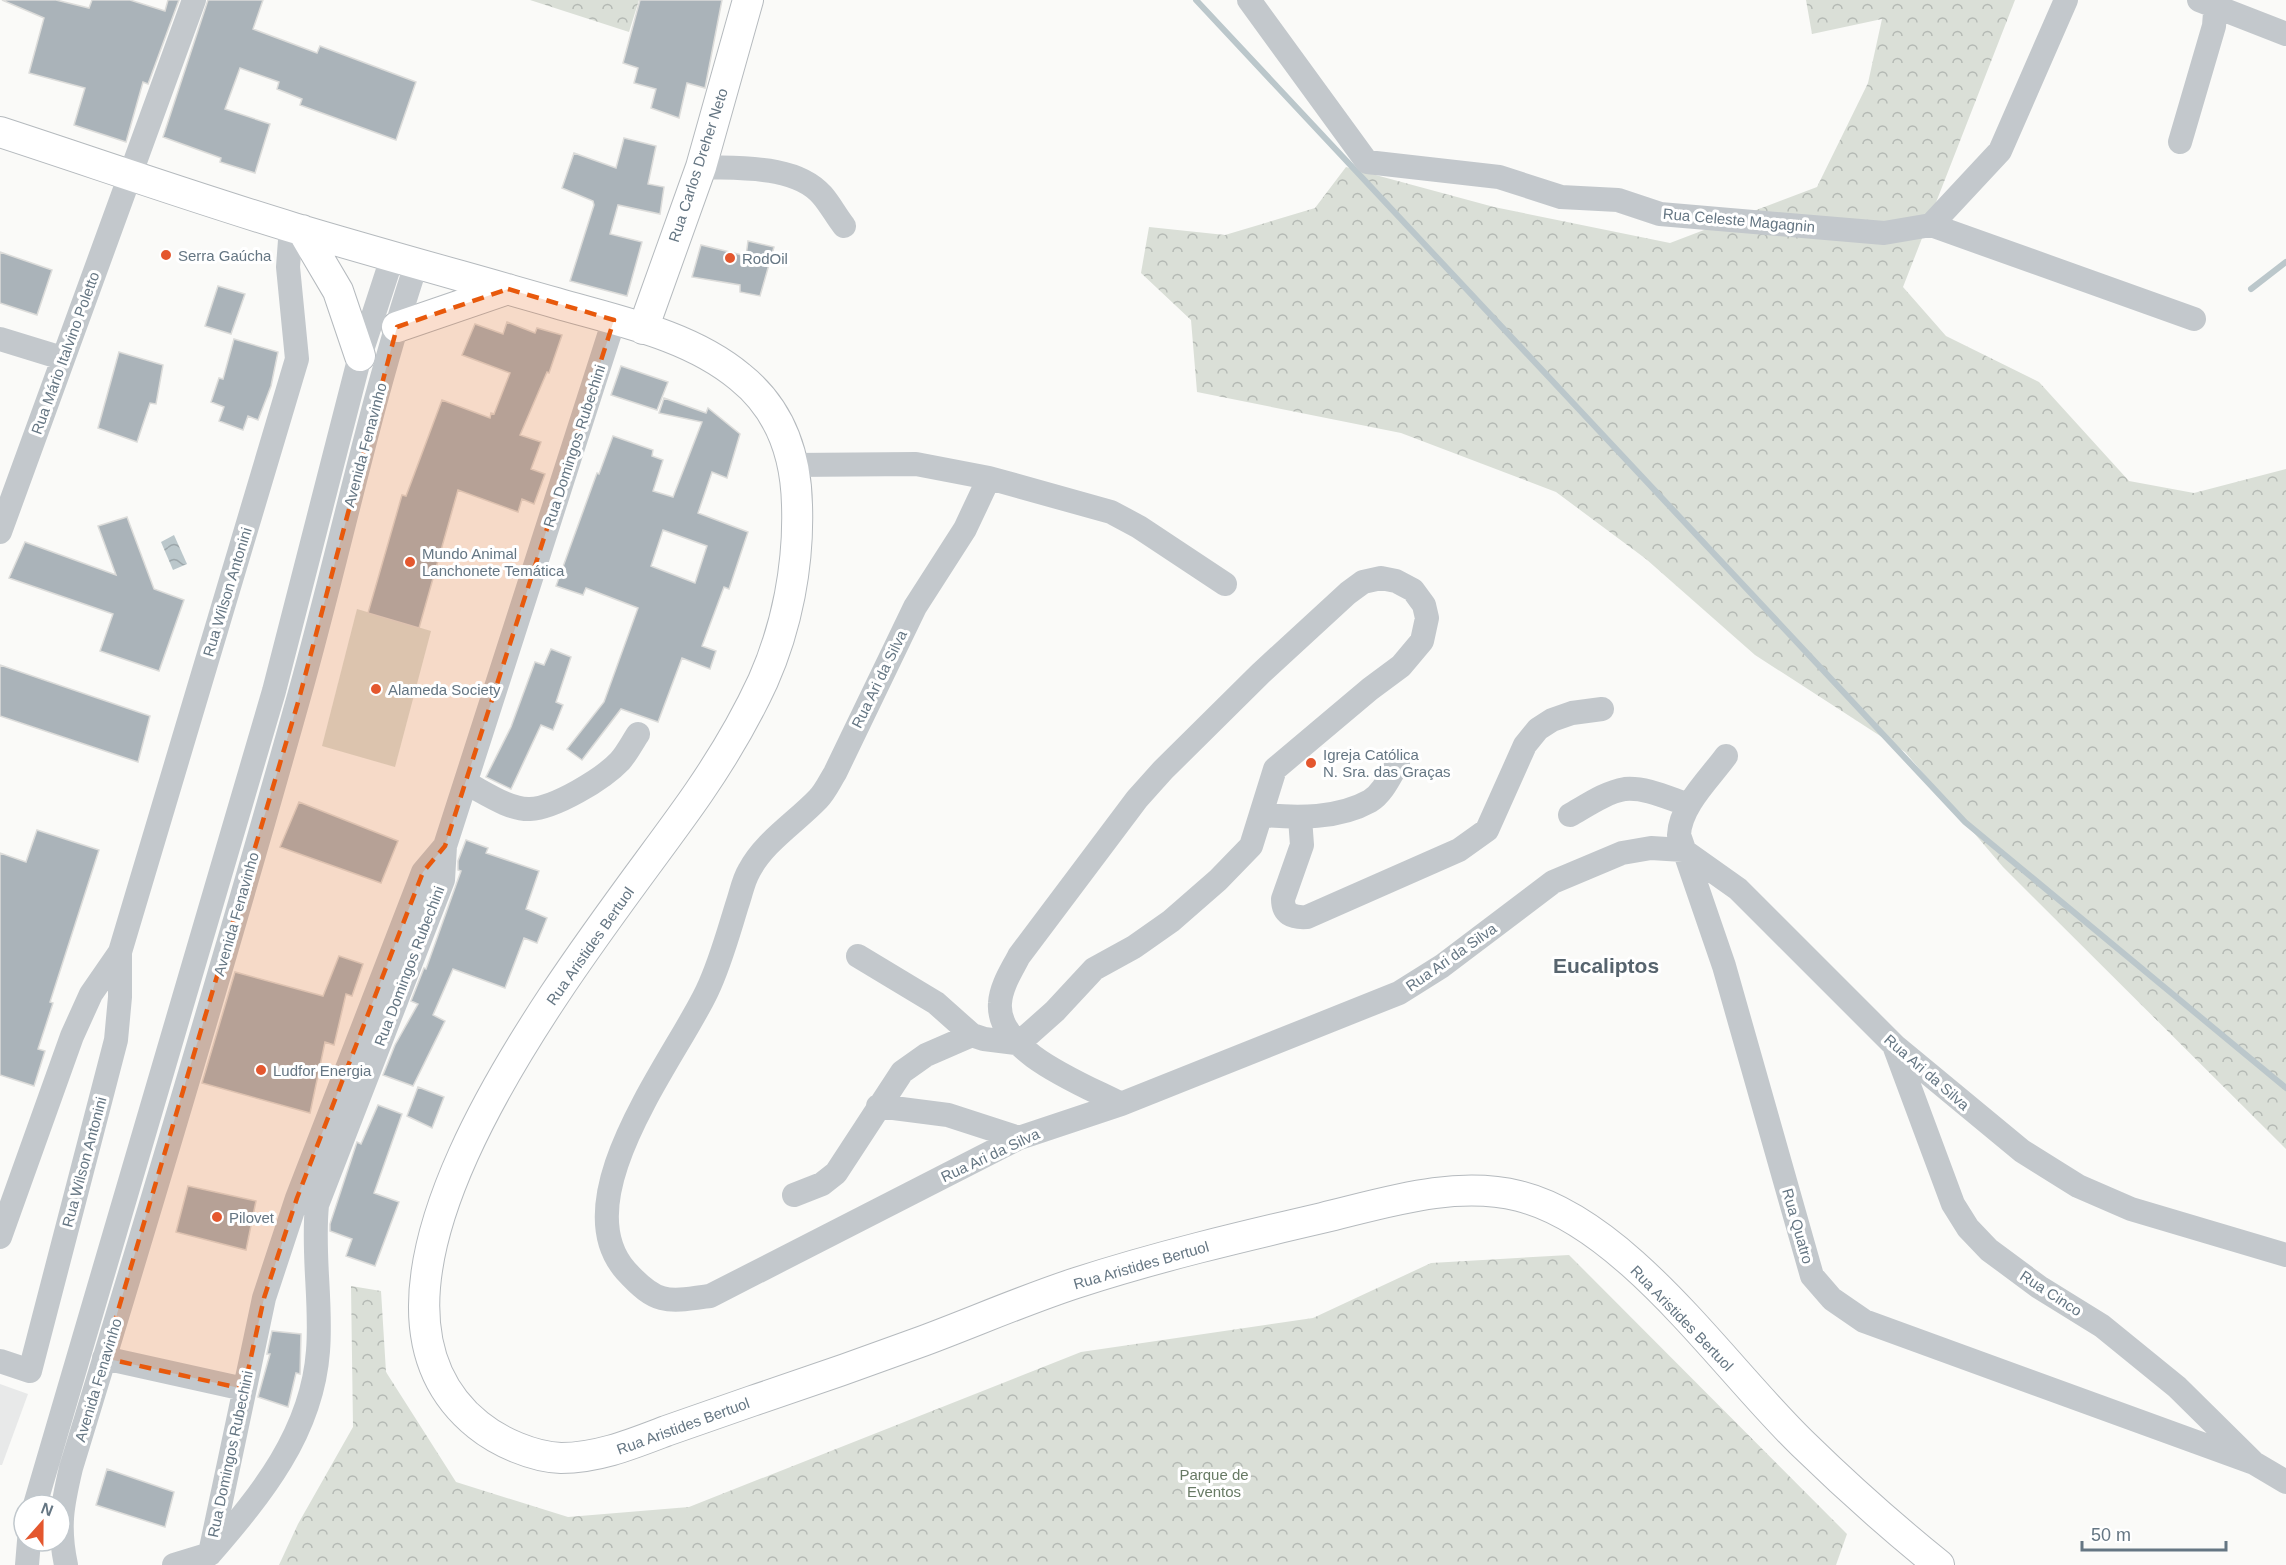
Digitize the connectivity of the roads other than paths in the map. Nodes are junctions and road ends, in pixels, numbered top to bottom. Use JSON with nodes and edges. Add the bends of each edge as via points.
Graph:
{"nodes":[{"id":1,"x":194,"y":0,"type":"edge"},
{"id":2,"x":748,"y":0,"type":"edge"},
{"id":3,"x":1249,"y":0,"type":"edge"},
{"id":4,"x":2066,"y":0,"type":"edge"},
{"id":5,"x":2210,"y":2,"type":"edge"},
{"id":6,"x":2286,"y":34,"type":"edge"},
{"id":7,"x":0,"y":132,"type":"edge"},
{"id":8,"x":2180,"y":142,"type":"dead end"},
{"id":9,"x":701,"y":167,"type":"junction"},
{"id":10,"x":130,"y":174,"type":"junction"},
{"id":11,"x":1931,"y":225,"type":"junction"},
{"id":12,"x":844,"y":226,"type":"dead end"},
{"id":13,"x":296,"y":228,"type":"junction"},
{"id":14,"x":405,"y":259,"type":"junction"},
{"id":15,"x":508,"y":289,"type":"junction"},
{"id":16,"x":2194,"y":319,"type":"dead end"},
{"id":17,"x":614,"y":320,"type":"junction"},
{"id":18,"x":397,"y":327,"type":"junction"},
{"id":19,"x":643,"y":329,"type":"junction"},
{"id":20,"x":0,"y":339,"type":"edge"},
{"id":21,"x":360,"y":356,"type":"junction"},
{"id":22,"x":62,"y":358,"type":"junction"},
{"id":23,"x":349,"y":400,"type":"junction"},
{"id":24,"x":375,"y":406,"type":"junction"},
{"id":25,"x":793,"y":465,"type":"junction"},
{"id":26,"x":989,"y":478,"type":"junction"},
{"id":27,"x":0,"y":532,"type":"edge"},
{"id":28,"x":311,"y":548,"type":"junction"},
{"id":29,"x":336,"y":554,"type":"junction"},
{"id":30,"x":1225,"y":584,"type":"dead end"},
{"id":31,"x":274,"y":691,"type":"junction"},
{"id":32,"x":298,"y":699,"type":"junction"},
{"id":33,"x":1602,"y":710,"type":"dead end"},
{"id":34,"x":638,"y":734,"type":"dead end"},
{"id":35,"x":1726,"y":756,"type":"dead end"},
{"id":36,"x":1398,"y":763,"type":"dead end"},
{"id":37,"x":466,"y":783,"type":"junction"},
{"id":38,"x":1689,"y":805,"type":"junction"},
{"id":39,"x":1263,"y":815,"type":"junction"},
{"id":40,"x":1570,"y":815,"type":"dead end"},
{"id":41,"x":1300,"y":818,"type":"junction"},
{"id":42,"x":233,"y":833,"type":"junction"},
{"id":43,"x":257,"y":841,"type":"junction"},
{"id":44,"x":445,"y":846,"type":"junction"},
{"id":45,"x":1683,"y":850,"type":"junction"},
{"id":46,"x":120,"y":952,"type":"junction"},
{"id":47,"x":858,"y":956,"type":"dead end"},
{"id":48,"x":191,"y":974,"type":"junction"},
{"id":49,"x":216,"y":981,"type":"junction"},
{"id":50,"x":972,"y":1035,"type":"junction"},
{"id":51,"x":1016,"y":1043,"type":"junction"},
{"id":52,"x":1895,"y":1046,"type":"junction"},
{"id":53,"x":1121,"y":1104,"type":"junction"},
{"id":54,"x":879,"y":1106,"type":"junction"},
{"id":55,"x":148,"y":1120,"type":"junction"},
{"id":56,"x":174,"y":1128,"type":"junction"},
{"id":57,"x":1019,"y":1138,"type":"junction"},
{"id":58,"x":794,"y":1195,"type":"dead end"},
{"id":59,"x":0,"y":1237,"type":"edge"},
{"id":60,"x":2286,"y":1255,"type":"edge"},
{"id":61,"x":104,"y":1358,"type":"junction"},
{"id":62,"x":0,"y":1361,"type":"edge"},
{"id":63,"x":244,"y":1389,"type":"junction"},
{"id":64,"x":65,"y":1404,"type":"junction"},
{"id":65,"x":88,"y":1411,"type":"junction"},
{"id":66,"x":2254,"y":1463,"type":"junction"},
{"id":67,"x":2286,"y":1482,"type":"edge"},
{"id":68,"x":39,"y":1493,"type":"edge"},
{"id":69,"x":209,"y":1559,"type":"edge"},
{"id":70,"x":66,"y":1565,"type":"edge"},
{"id":71,"x":174,"y":1565,"type":"edge"},
{"id":72,"x":1939,"y":1565,"type":"edge"}],
"edges":[{"from":1,"to":10,"type":"street","name":"Rua Mário Italvino Poletto"},
{"from":2,"to":9,"type":"main road","name":"Rua Carlos Dreher Neto"},
{"from":3,"to":11,"type":"street","name":"Rua Celeste Magagnin","via":[[1367,162],[1499,177],[1561,197],[1618,200],[1660,214],[1884,233]]},
{"from":4,"to":11,"type":"street","via":[[2000,151]]},
{"from":5,"to":6,"type":"street"},
{"from":5,"to":8,"type":"street","via":[[2214,26]]},
{"from":7,"to":10,"type":"main road","name":"Rua Aristides Bertuol"},
{"from":9,"to":12,"type":"street","via":[[797,178],[820,193]]},
{"from":9,"to":19,"type":"main road","name":"Rua Carlos Dreher Neto"},
{"from":10,"to":13,"type":"main road","name":"Rua Aristides Bertuol"},
{"from":10,"to":22,"type":"street","name":"Rua Mário Italvino Poletto"},
{"from":11,"to":16,"type":"street","name":"Rua Celeste Magagnin"},
{"from":13,"to":14,"type":"main road","name":"Rua Aristides Bertuol"},
{"from":13,"to":21,"type":"main road","via":[[338,291]]},
{"from":13,"to":46,"type":"street","name":"Rua Wilson Antonini","via":[[288,267],[297,359]]},
{"from":14,"to":15,"type":"main road","name":"Rua Aristides Bertuol"},
{"from":14,"to":18,"type":"street","name":"Avenida Fenavinho"},
{"from":14,"to":21,"type":"street","name":"Avenida Fenavinho"},
{"from":15,"to":17,"type":"main road","name":"Rua Aristides Bertuol"},
{"from":15,"to":18,"type":"main road"},
{"from":17,"to":19,"type":"main road","name":"Rua Aristides Bertuol"},
{"from":17,"to":37,"type":"street","name":"Rua Domingos Rubechini"},
{"from":18,"to":24,"type":"street","name":"Avenida Fenavinho"},
{"from":19,"to":25,"type":"main road","name":"Rua Aristides Bertuol","via":[[701,351],[749,384],[773,412]]},
{"from":20,"to":22,"type":"street"},
{"from":21,"to":23,"type":"street","name":"Avenida Fenavinho"},
{"from":22,"to":27,"type":"street","name":"Rua Mário Italvino Poletto"},
{"from":23,"to":24,"type":"street"},
{"from":23,"to":28,"type":"street","name":"Avenida Fenavinho"},
{"from":24,"to":29,"type":"street","name":"Avenida Fenavinho"},
{"from":25,"to":26,"type":"street","via":[[916,464]]},
{"from":25,"to":72,"type":"main road","name":"Rua Aristides Bertuol","via":[[798,533],[794,575],[783,628],[764,679],[705,784],[517,1052],[476,1126],[429,1247],[422,1298],[436,1373],[459,1406],[482,1429],[518,1448],[555,1458],[608,1452],[885,1355],[1075,1283],[1364,1208],[1444,1192],[1480,1191],[1518,1196],[1552,1208],[1588,1228],[1661,1292],[1802,1444]]},
{"from":26,"to":30,"type":"street","via":[[1111,512]]},
{"from":26,"to":57,"type":"street","name":"Rua Ari da Silva","via":[[965,529],[915,607],[820,798],[760,854],[748,872],[706,993],[632,1123],[614,1169],[606,1226],[621,1266],[646,1293],[672,1302],[710,1296]]},
{"from":28,"to":29,"type":"street"},
{"from":28,"to":31,"type":"street","name":"Avenida Fenavinho"},
{"from":29,"to":32,"type":"street","name":"Avenida Fenavinho"},
{"from":31,"to":32,"type":"street"},
{"from":31,"to":42,"type":"street","name":"Avenida Fenavinho"},
{"from":32,"to":43,"type":"street","name":"Avenida Fenavinho"},
{"from":33,"to":41,"type":"street","via":[[1572,713],[1538,729],[1525,746],[1487,830],[1459,850],[1298,918],[1283,908],[1283,899],[1302,845]]},
{"from":34,"to":37,"type":"street","via":[[620,761],[597,781],[560,800],[531,809],[513,806]]},
{"from":35,"to":38,"type":"street","name":"Rua Quatro"},
{"from":36,"to":41,"type":"street","via":[[1370,801]]},
{"from":37,"to":44,"type":"street","name":"Rua Domingos Rubechini"},
{"from":38,"to":40,"type":"street","via":[[1625,789]]},
{"from":38,"to":45,"type":"street","name":"Rua Quatro","via":[[1679,826]]},
{"from":39,"to":41,"type":"street"},
{"from":39,"to":51,"type":"street","via":[[1251,846],[1218,880],[1171,921],[1094,969],[1055,1011]]},
{"from":39,"to":51,"type":"street","via":[[1275,770],[1401,666],[1422,641],[1427,618],[1424,605],[1413,591],[1381,578],[1364,582],[1348,593],[1261,673],[1137,798],[1038,930],[1005,982],[1000,1003],[1002,1024]]},
{"from":42,"to":43,"type":"street"},
{"from":42,"to":48,"type":"street","name":"Avenida Fenavinho"},
{"from":43,"to":49,"type":"street","name":"Avenida Fenavinho"},
{"from":44,"to":63,"type":"street","name":"Rua Domingos Rubechini","via":[[423,872],[297,1198],[264,1298]]},
{"from":44,"to":69,"type":"street","name":"Rua Domingos Rubechini","via":[[443,880],[317,1205],[318,1350],[310,1395],[298,1430],[268,1484]]},
{"from":45,"to":52,"type":"street","name":"Rua Ari da Silva","via":[[1738,890]]},
{"from":45,"to":53,"type":"street","name":"Rua Ari da Silva","via":[[1651,848],[1622,853],[1553,882],[1442,966],[1399,993]]},
{"from":45,"to":66,"type":"street","name":"Rua Quatro","via":[[1724,966],[1812,1276],[1832,1299],[1864,1321],[1905,1338]]},
{"from":46,"to":59,"type":"street","name":"Rua Wilson Antonini","via":[[91,994],[72,1036]]},
{"from":46,"to":62,"type":"street","name":"Rua Wilson Antonini","via":[[116,1040],[30,1371]]},
{"from":47,"to":50,"type":"street","via":[[936,1003]]},
{"from":48,"to":49,"type":"street"},
{"from":48,"to":55,"type":"street","name":"Avenida Fenavinho"},
{"from":49,"to":56,"type":"street","name":"Avenida Fenavinho"},
{"from":50,"to":51,"type":"street"},
{"from":50,"to":54,"type":"street","via":[[926,1055],[902,1072]]},
{"from":51,"to":53,"type":"street","via":[[1052,1068]]},
{"from":52,"to":60,"type":"street","name":"Rua Ari da Silva","via":[[2022,1151],[2078,1186],[2132,1209]]},
{"from":52,"to":66,"type":"street","name":"Rua Cinco","via":[[1953,1204],[1968,1228],[1989,1250],[2039,1287],[2102,1326],[2160,1374]]},
{"from":53,"to":57,"type":"street","name":"Rua Ari da Silva"},
{"from":54,"to":57,"type":"street","via":[[948,1115]]},
{"from":54,"to":58,"type":"street","via":[[836,1173],[822,1184]]},
{"from":55,"to":56,"type":"street"},
{"from":55,"to":64,"type":"street","name":"Avenida Fenavinho"},
{"from":56,"to":61,"type":"street","name":"Avenida Fenavinho"},
{"from":61,"to":63,"type":"street"},
{"from":61,"to":65,"type":"street","name":"Avenida Fenavinho"},
{"from":63,"to":69,"type":"street","name":"Rua Domingos Rubechini"},
{"from":64,"to":65,"type":"street"},
{"from":64,"to":68,"type":"street","name":"Avenida Fenavinho"},
{"from":65,"to":70,"type":"street","name":"Avenida Fenavinho","via":[[63,1505],[60,1537]]},
{"from":66,"to":67,"type":"street","name":"Rua Cinco"},
{"from":69,"to":71,"type":"street"}]}
